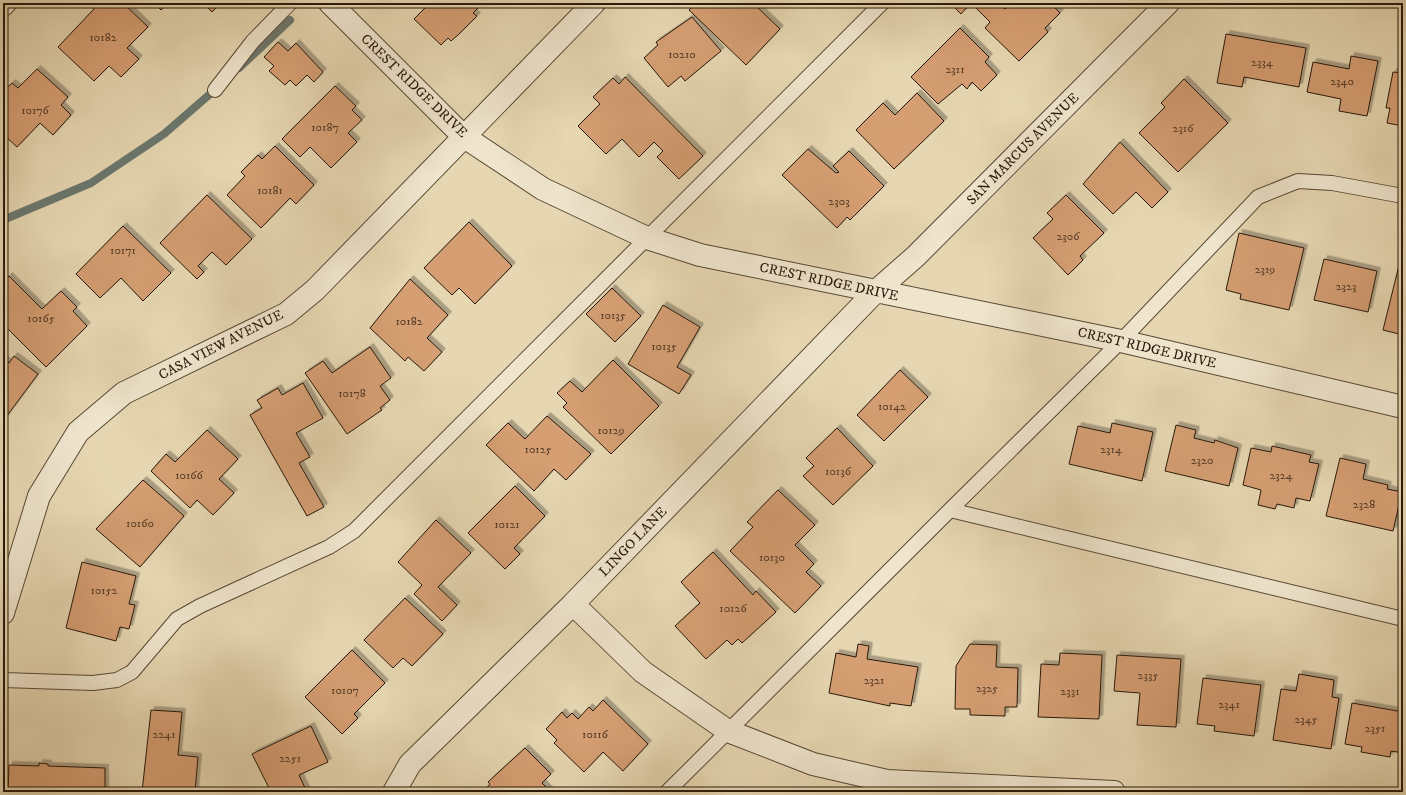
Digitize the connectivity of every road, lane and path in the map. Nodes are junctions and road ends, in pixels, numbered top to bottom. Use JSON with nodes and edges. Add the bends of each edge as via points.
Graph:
{"nodes":[{"id":1,"x":290,"y":3,"type":"edge"},
{"id":2,"x":330,"y":3,"type":"edge"},
{"id":3,"x":594,"y":3,"type":"edge"},
{"id":4,"x":882,"y":3,"type":"edge"},
{"id":5,"x":1168,"y":3,"type":"edge"},
{"id":6,"x":215,"y":90,"type":"dead end"},
{"id":7,"x":463,"y":136,"type":"junction"},
{"id":8,"x":1403,"y":196,"type":"edge"},
{"id":9,"x":647,"y":238,"type":"junction"},
{"id":10,"x":875,"y":292,"type":"junction"},
{"id":11,"x":1121,"y":341,"type":"junction"},
{"id":12,"x":1403,"y":407,"type":"edge"},
{"id":13,"x":950,"y":510,"type":"junction"},
{"id":14,"x":573,"y":604,"type":"junction"},
{"id":15,"x":3,"y":613,"type":"edge"},
{"id":16,"x":1403,"y":619,"type":"edge"},
{"id":17,"x":3,"y":680,"type":"edge"},
{"id":18,"x":728,"y":731,"type":"junction"},
{"id":19,"x":394,"y":792,"type":"edge"},
{"id":20,"x":667,"y":792,"type":"edge"},
{"id":21,"x":1114,"y":792,"type":"edge"}],
"edges":[{"from":1,"to":6,"type":"lane","via":[[253,41]]},
{"from":2,"to":7,"type":"street","name":"CREST RIDGE DRIVE"},
{"from":3,"to":7,"type":"street","name":"CASA VIEW AVENUE"},
{"from":4,"to":9,"type":"lane"},
{"from":5,"to":10,"type":"street","name":"SAN MARCUS AVENUE","via":[[916,256]]},
{"from":7,"to":9,"type":"street","name":"CREST RIDGE DRIVE","via":[[543,189]]},
{"from":7,"to":15,"type":"street","name":"CASA VIEW AVENUE","via":[[315,290],[286,314],[124,393],[78,432],[38,496]]},
{"from":8,"to":11,"type":"lane","via":[[1332,183],[1298,181],[1258,197]]},
{"from":9,"to":10,"type":"street","name":"CREST RIDGE DRIVE","via":[[700,255]]},
{"from":9,"to":17,"type":"lane","via":[[354,531],[329,547],[177,619],[132,672],[117,680],[93,683]]},
{"from":10,"to":11,"type":"street","name":"CREST RIDGE DRIVE"},
{"from":10,"to":14,"type":"street","name":"LINGO LANE"},
{"from":11,"to":12,"type":"street","name":"CREST RIDGE DRIVE"},
{"from":11,"to":13,"type":"lane"},
{"from":13,"to":16,"type":"lane"},
{"from":13,"to":18,"type":"lane"},
{"from":14,"to":18,"type":"street","via":[[642,672]]},
{"from":14,"to":19,"type":"street","name":"LINGO LANE","via":[[410,764]]},
{"from":18,"to":20,"type":"lane"},
{"from":18,"to":21,"type":"street","via":[[813,764],[887,781]]}]}
